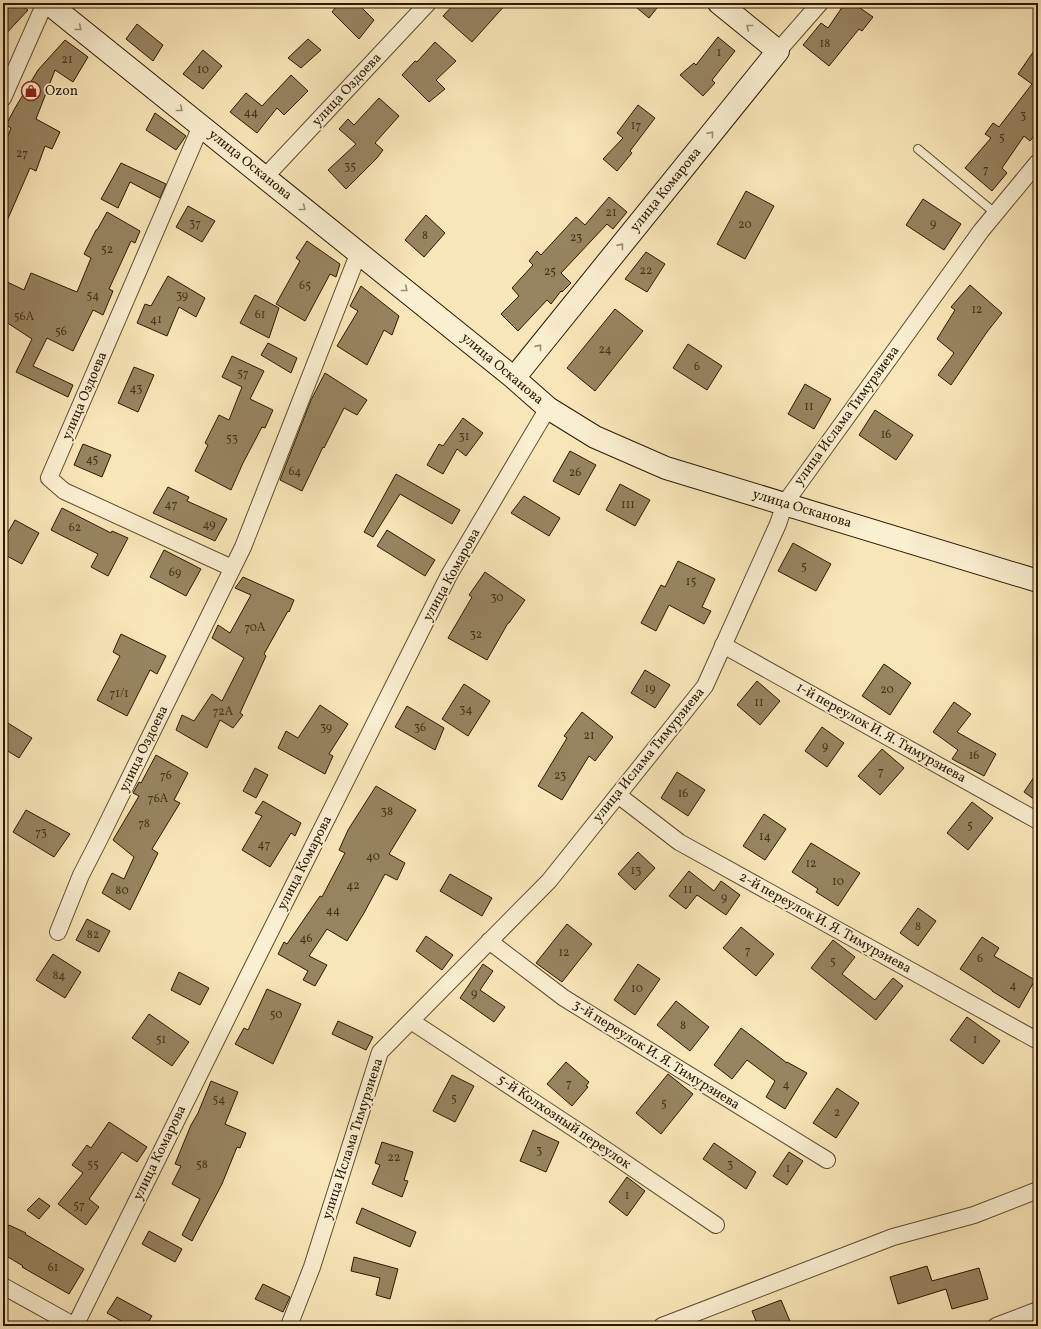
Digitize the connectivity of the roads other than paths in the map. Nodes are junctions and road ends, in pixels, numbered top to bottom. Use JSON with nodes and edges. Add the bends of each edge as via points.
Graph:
{"nodes":[{"id":1,"x":47,"y":3,"type":"edge"},
{"id":2,"x":428,"y":3,"type":"edge"},
{"id":3,"x":719,"y":3,"type":"edge"},
{"id":4,"x":820,"y":3,"type":"edge"},
{"id":5,"x":778,"y":51,"type":"junction"},
{"id":6,"x":3,"y":98,"type":"edge"},
{"id":7,"x":202,"y":126,"type":"junction"},
{"id":8,"x":918,"y":149,"type":"dead end"},
{"id":9,"x":1038,"y":162,"type":"edge"},
{"id":10,"x":265,"y":178,"type":"junction"},
{"id":11,"x":995,"y":213,"type":"junction"},
{"id":12,"x":359,"y":252,"type":"junction"},
{"id":13,"x":514,"y":378,"type":"junction"},
{"id":14,"x":548,"y":408,"type":"junction"},
{"id":15,"x":785,"y":503,"type":"junction"},
{"id":16,"x":232,"y":568,"type":"junction"},
{"id":17,"x":1038,"y":581,"type":"edge"},
{"id":18,"x":723,"y":645,"type":"junction"},
{"id":19,"x":618,"y":795,"type":"junction"},
{"id":20,"x":1038,"y":821,"type":"edge"},
{"id":21,"x":58,"y":932,"type":"dead end"},
{"id":22,"x":489,"y":941,"type":"junction"},
{"id":23,"x":411,"y":1021,"type":"junction"},
{"id":24,"x":1038,"y":1041,"type":"edge"},
{"id":25,"x":827,"y":1160,"type":"dead end"},
{"id":26,"x":1038,"y":1190,"type":"edge"},
{"id":27,"x":716,"y":1225,"type":"dead end"},
{"id":28,"x":3,"y":1286,"type":"edge"},
{"id":29,"x":1038,"y":1310,"type":"edge"},
{"id":30,"x":75,"y":1326,"type":"edge"},
{"id":31,"x":288,"y":1326,"type":"edge"},
{"id":32,"x":662,"y":1326,"type":"edge"},
{"id":33,"x":996,"y":1326,"type":"edge"}],
"edges":[{"from":1,"to":6,"type":"street"},
{"from":1,"to":7,"type":"main road","name":"улица Осканова","one_way":true},
{"from":2,"to":10,"type":"street","name":"улица Оздоева"},
{"from":5,"to":3,"type":"main road","one_way":true},
{"from":4,"to":5,"type":"street","name":"улица Комарова"},
{"from":13,"to":5,"type":"main road","name":"улица Комарова","one_way":true},
{"from":7,"to":10,"type":"main road","name":"улица Осканова"},
{"from":7,"to":16,"type":"street","name":"улица Оздоева","via":[[49,478],[64,491]]},
{"from":8,"to":11,"type":"lane"},
{"from":9,"to":11,"type":"street","name":"улица Ислама Тимурзиева"},
{"from":10,"to":12,"type":"main road","name":"улица Осканова","one_way":true},
{"from":11,"to":15,"type":"street","name":"улица Ислама Тимурзиева"},
{"from":12,"to":13,"type":"main road","name":"улица Осканова","one_way":true},
{"from":12,"to":16,"type":"street","name":"улица Оздоева","via":[[243,547]]},
{"from":13,"to":14,"type":"main road","name":"улица Осканова"},
{"from":14,"to":15,"type":"main road","name":"улица Осканова","via":[[595,437],[666,468]]},
{"from":14,"to":30,"type":"street","name":"улица Комарова","via":[[449,575]]},
{"from":15,"to":17,"type":"main road","name":"улица Осканова"},
{"from":15,"to":18,"type":"street","name":"улица Ислама Тимурзиева"},
{"from":16,"to":21,"type":"street","name":"улица Оздоева","via":[[81,875]]},
{"from":18,"to":19,"type":"street","name":"улица Ислама Тимурзиева","via":[[705,686]]},
{"from":18,"to":20,"type":"street","name":"1-й переулок И. Я. Тимурзиева"},
{"from":19,"to":22,"type":"street","name":"улица Ислама Тимурзиева","via":[[548,882]]},
{"from":19,"to":24,"type":"street","name":"2-й переулок И. Я. Тимурзиева","via":[[679,842]]},
{"from":22,"to":23,"type":"street","name":"улица Ислама Тимурзиева"},
{"from":22,"to":25,"type":"street","name":"3-й переулок И. Я. Тимурзиева","via":[[564,998]]},
{"from":23,"to":27,"type":"street","name":"5-й Колхозный переулок"},
{"from":23,"to":31,"type":"street","name":"улица Ислама Тимурзиева","via":[[380,1052],[312,1267]]},
{"from":26,"to":32,"type":"street","via":[[974,1215],[893,1237]]},
{"from":28,"to":30,"type":"street"},
{"from":29,"to":33,"type":"street"}]}
